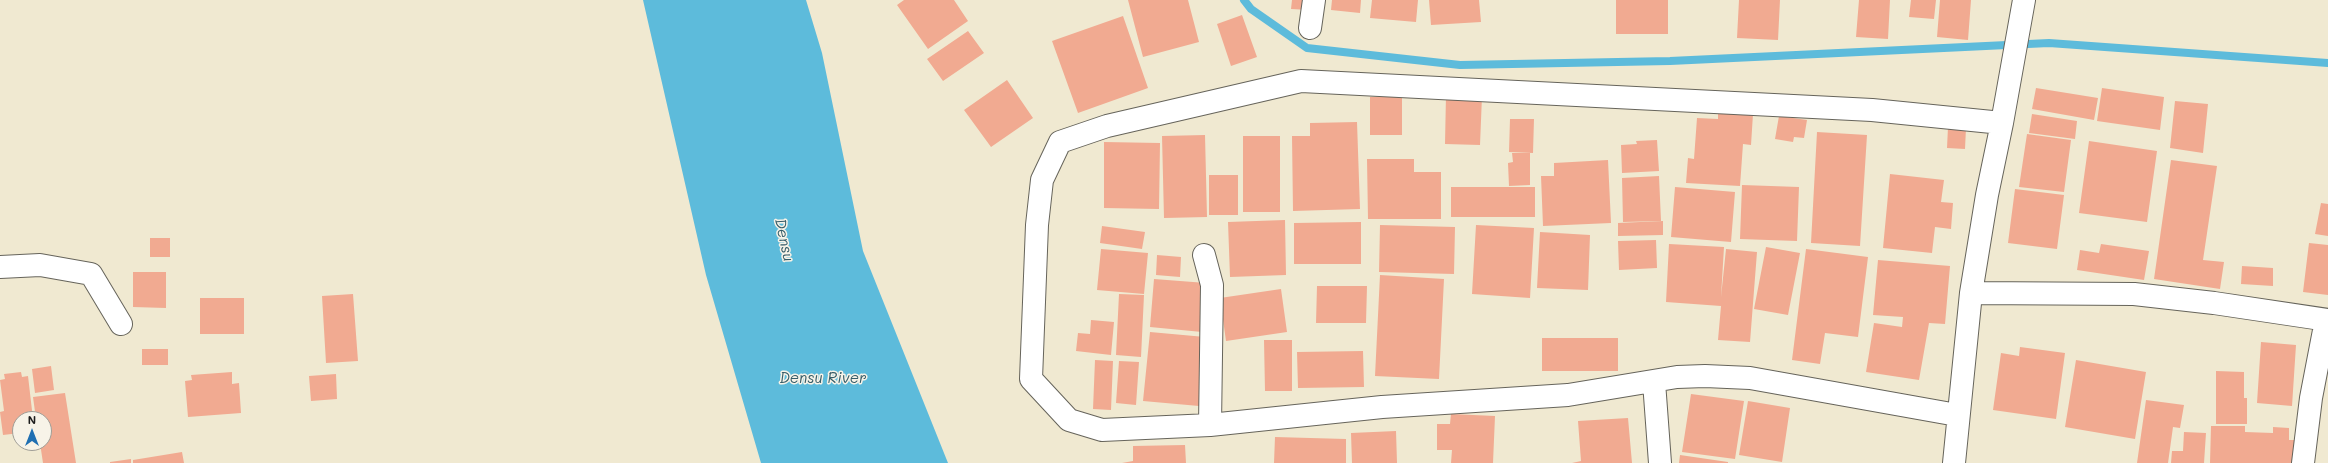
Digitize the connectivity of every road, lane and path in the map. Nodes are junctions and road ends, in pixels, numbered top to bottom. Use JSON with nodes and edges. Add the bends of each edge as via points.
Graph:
{"nodes":[{"id":1,"x":1314,"y":0,"type":"edge"},
{"id":2,"x":2024,"y":0,"type":"edge"},
{"id":3,"x":1310,"y":28,"type":"dead end"},
{"id":4,"x":2002,"y":123,"type":"junction"},
{"id":5,"x":1204,"y":255,"type":"dead end"},
{"id":6,"x":0,"y":267,"type":"edge"},
{"id":7,"x":1971,"y":293,"type":"junction"},
{"id":8,"x":2327,"y":320,"type":"edge"},
{"id":9,"x":121,"y":324,"type":"dead end"},
{"id":10,"x":1654,"y":382,"type":"junction"},
{"id":11,"x":1957,"y":415,"type":"junction"},
{"id":12,"x":1210,"y":425,"type":"junction"},
{"id":13,"x":1660,"y":463,"type":"edge"},
{"id":14,"x":1954,"y":463,"type":"edge"},
{"id":15,"x":2303,"y":463,"type":"edge"}],
"edges":[{"from":1,"to":3,"type":"street"},
{"from":2,"to":4,"type":"street"},
{"from":4,"to":7,"type":"street"},
{"from":4,"to":12,"type":"street","via":[[1872,110],[1301,81],[1107,126],[1060,142],[1042,180],[1036,225],[1031,380],[1069,420],[1102,430]]},
{"from":5,"to":12,"type":"street","via":[[1212,285]]},
{"from":6,"to":9,"type":"street","via":[[40,265],[91,274]]},
{"from":7,"to":8,"type":"street","via":[[2134,294]]},
{"from":7,"to":11,"type":"street"},
{"from":8,"to":15,"type":"street","via":[[2311,398]]},
{"from":10,"to":11,"type":"street","via":[[1698,376],[1750,378]]},
{"from":10,"to":12,"type":"street","via":[[1568,395],[1382,407]]},
{"from":10,"to":13,"type":"street"},
{"from":11,"to":14,"type":"street"}]}
